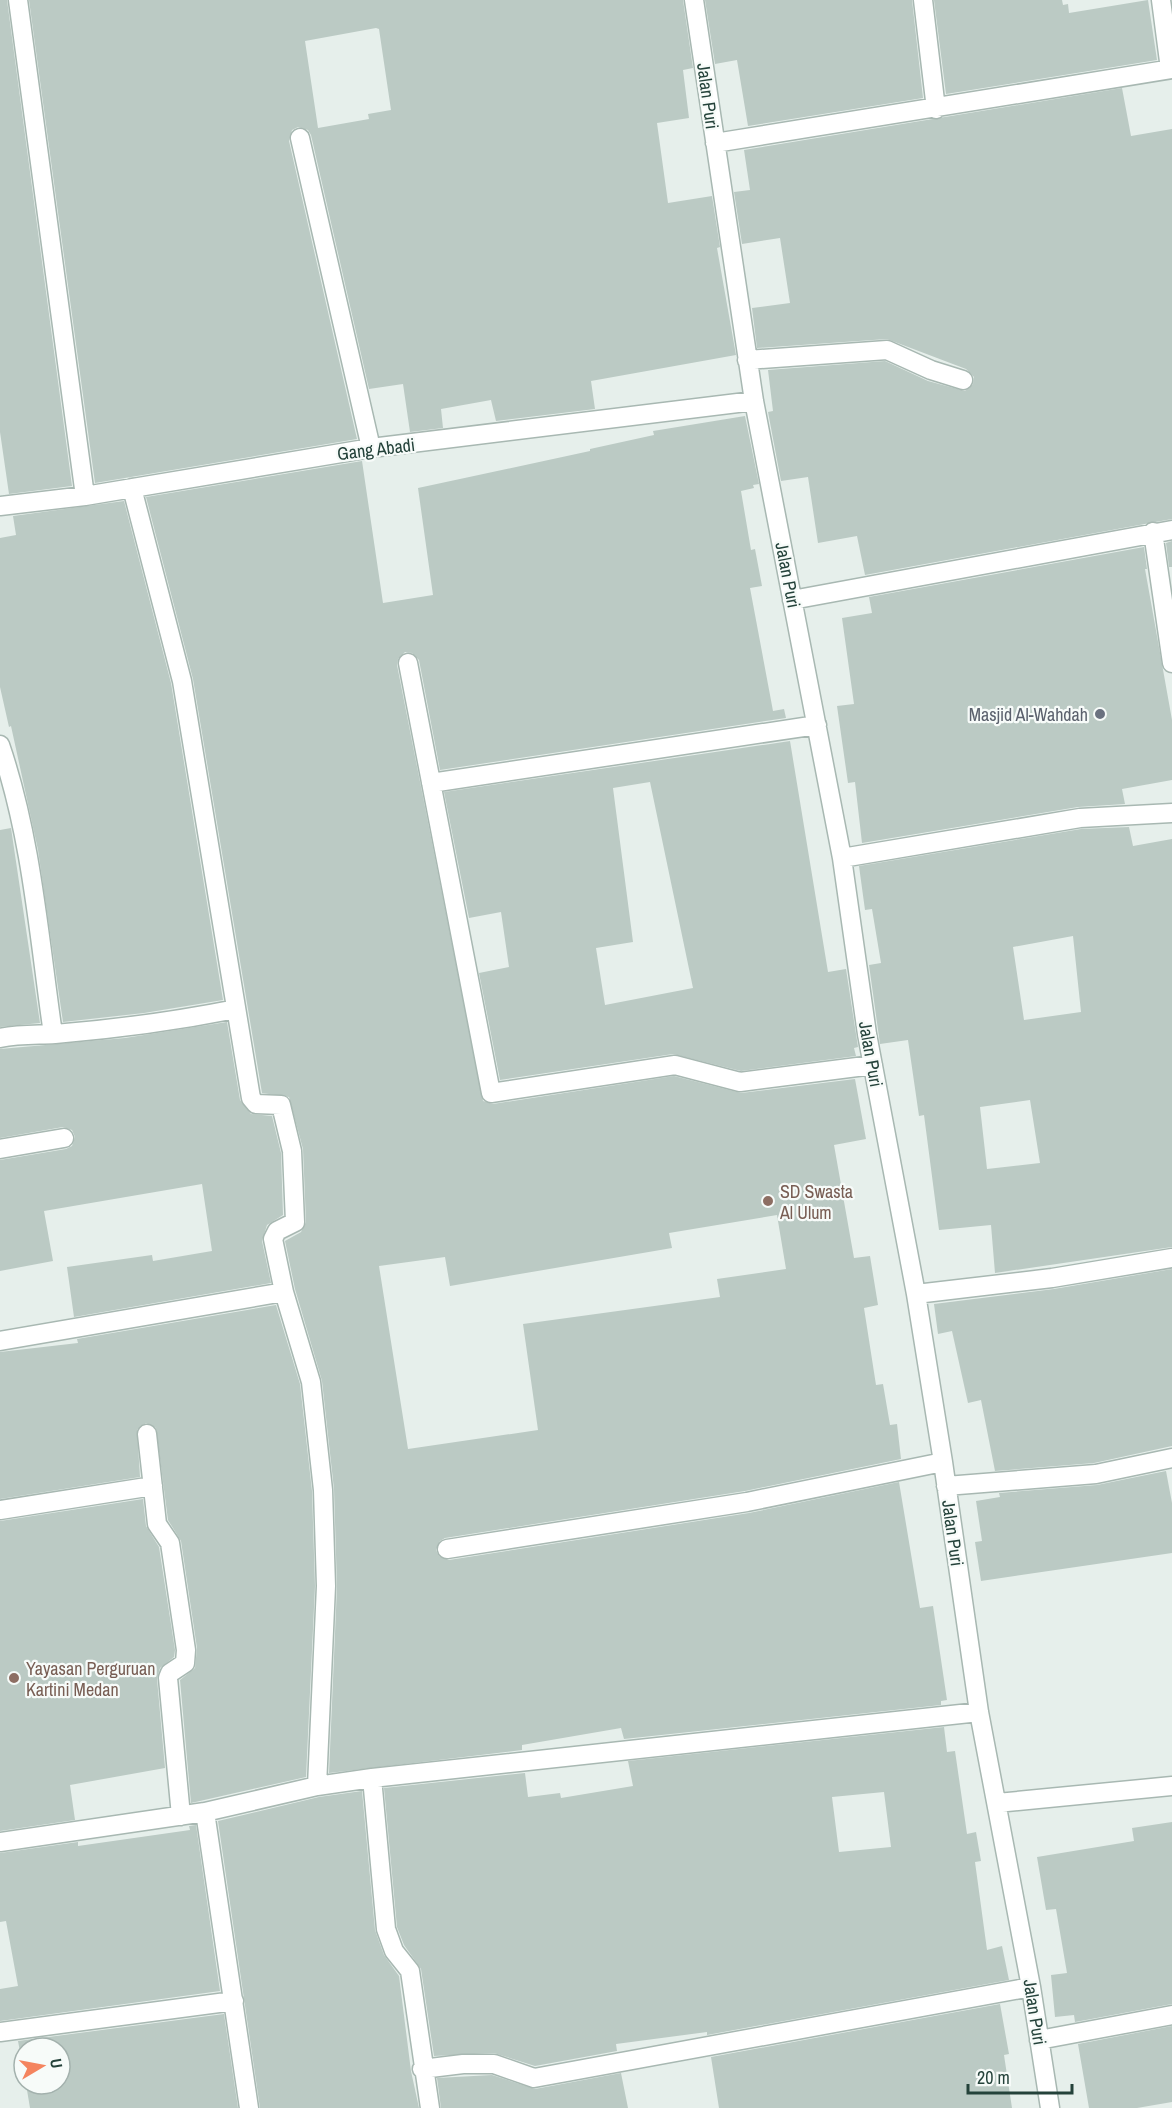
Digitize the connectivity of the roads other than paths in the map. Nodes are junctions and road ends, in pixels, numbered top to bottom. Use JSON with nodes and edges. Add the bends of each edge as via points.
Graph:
{"nodes":[{"id":1,"x":18,"y":0,"type":"edge"},
{"id":2,"x":694,"y":0,"type":"edge"},
{"id":3,"x":923,"y":0,"type":"edge"},
{"id":4,"x":1161,"y":0,"type":"edge"},
{"id":5,"x":1171,"y":69,"type":"edge"},
{"id":6,"x":936,"y":109,"type":"junction"},
{"id":7,"x":300,"y":138,"type":"dead end"},
{"id":8,"x":715,"y":143,"type":"junction"},
{"id":9,"x":747,"y":360,"type":"junction"},
{"id":10,"x":963,"y":380,"type":"dead end"},
{"id":11,"x":753,"y":401,"type":"junction"},
{"id":12,"x":370,"y":448,"type":"junction"},
{"id":13,"x":132,"y":488,"type":"junction"},
{"id":14,"x":85,"y":496,"type":"junction"},
{"id":15,"x":0,"y":506,"type":"edge"},
{"id":16,"x":1172,"y":530,"type":"edge"},
{"id":17,"x":1153,"y":532,"type":"junction"},
{"id":18,"x":792,"y":600,"type":"junction"},
{"id":19,"x":408,"y":663,"type":"dead end"},
{"id":20,"x":1172,"y":663,"type":"edge"},
{"id":21,"x":817,"y":725,"type":"junction"},
{"id":22,"x":0,"y":745,"type":"edge"},
{"id":23,"x":431,"y":783,"type":"junction"},
{"id":24,"x":1172,"y":813,"type":"edge"},
{"id":25,"x":842,"y":858,"type":"junction"},
{"id":26,"x":236,"y":1009,"type":"junction"},
{"id":27,"x":53,"y":1034,"type":"junction"},
{"id":28,"x":0,"y":1038,"type":"edge"},
{"id":29,"x":873,"y":1065,"type":"junction"},
{"id":30,"x":64,"y":1138,"type":"dead end"},
{"id":31,"x":0,"y":1149,"type":"edge"},
{"id":32,"x":1172,"y":1258,"type":"edge"},
{"id":33,"x":284,"y":1292,"type":"junction"},
{"id":34,"x":916,"y":1294,"type":"junction"},
{"id":35,"x":0,"y":1341,"type":"edge"},
{"id":36,"x":147,"y":1434,"type":"dead end"},
{"id":37,"x":1172,"y":1458,"type":"edge"},
{"id":38,"x":943,"y":1462,"type":"junction"},
{"id":39,"x":153,"y":1486,"type":"junction"},
{"id":40,"x":946,"y":1486,"type":"junction"},
{"id":41,"x":0,"y":1510,"type":"edge"},
{"id":42,"x":447,"y":1549,"type":"dead end"},
{"id":43,"x":980,"y":1712,"type":"junction"},
{"id":44,"x":372,"y":1778,"type":"junction"},
{"id":45,"x":317,"y":1786,"type":"junction"},
{"id":46,"x":1172,"y":1786,"type":"edge"},
{"id":47,"x":997,"y":1803,"type":"junction"},
{"id":48,"x":206,"y":1812,"type":"junction"},
{"id":49,"x":181,"y":1815,"type":"junction"},
{"id":50,"x":0,"y":1842,"type":"edge"},
{"id":51,"x":1031,"y":1987,"type":"junction"},
{"id":52,"x":234,"y":2001,"type":"junction"},
{"id":53,"x":1172,"y":2015,"type":"edge"},
{"id":54,"x":0,"y":2032,"type":"edge"},
{"id":55,"x":1039,"y":2040,"type":"junction"},
{"id":56,"x":422,"y":2069,"type":"junction"},
{"id":57,"x":249,"y":2108,"type":"edge"},
{"id":58,"x":430,"y":2108,"type":"edge"},
{"id":59,"x":1050,"y":2108,"type":"edge"}],
"edges":[{"from":1,"to":14,"type":"street"},
{"from":2,"to":8,"type":"street","name":"Jalan Puri"},
{"from":3,"to":6,"type":"street"},
{"from":4,"to":5,"type":"street"},
{"from":5,"to":6,"type":"street"},
{"from":6,"to":8,"type":"street"},
{"from":7,"to":12,"type":"street"},
{"from":8,"to":9,"type":"street","name":"Jalan Puri"},
{"from":9,"to":10,"type":"street","via":[[887,350]]},
{"from":9,"to":11,"type":"street","name":"Jalan Puri"},
{"from":11,"to":12,"type":"street","name":"Gang Abadi"},
{"from":11,"to":18,"type":"street","name":"Jalan Puri"},
{"from":12,"to":13,"type":"street","name":"Gang Abadi"},
{"from":13,"to":14,"type":"street","name":"Gang Abadi"},
{"from":13,"to":26,"type":"street","via":[[182,681]]},
{"from":14,"to":15,"type":"street","name":"Gang Abadi"},
{"from":16,"to":17,"type":"street"},
{"from":17,"to":18,"type":"street"},
{"from":17,"to":20,"type":"street"},
{"from":18,"to":21,"type":"street","name":"Jalan Puri"},
{"from":19,"to":23,"type":"street"},
{"from":21,"to":23,"type":"street"},
{"from":21,"to":25,"type":"street","name":"Jalan Puri"},
{"from":22,"to":27,"type":"street","via":[[13,784],[27,854]]},
{"from":23,"to":29,"type":"street","via":[[491,1093],[675,1065],[740,1082]]},
{"from":24,"to":25,"type":"street","via":[[1080,818]]},
{"from":25,"to":29,"type":"street","name":"Jalan Puri"},
{"from":26,"to":27,"type":"street","via":[[170,1023]]},
{"from":26,"to":33,"type":"street","via":[[251,1098],[256,1104],[281,1105],[292,1151],[296,1219],[277,1231],[273,1239]]},
{"from":27,"to":28,"type":"street"},
{"from":29,"to":34,"type":"street","name":"Jalan Puri"},
{"from":30,"to":31,"type":"street"},
{"from":32,"to":34,"type":"street","via":[[1052,1278]]},
{"from":33,"to":35,"type":"street"},
{"from":33,"to":45,"type":"street","via":[[311,1382],[323,1490],[326,1586]]},
{"from":34,"to":38,"type":"street","name":"Jalan Puri"},
{"from":36,"to":39,"type":"street"},
{"from":37,"to":40,"type":"street","via":[[1096,1474]]},
{"from":38,"to":40,"type":"street","name":"Jalan Puri"},
{"from":38,"to":42,"type":"street","via":[[747,1502]]},
{"from":39,"to":41,"type":"street"},
{"from":39,"to":49,"type":"street","via":[[157,1524],[170,1543],[186,1650],[185,1663],[168,1678]]},
{"from":40,"to":43,"type":"street","name":"Jalan Puri"},
{"from":43,"to":44,"type":"street"},
{"from":43,"to":47,"type":"street","name":"Jalan Puri"},
{"from":44,"to":45,"type":"street"},
{"from":44,"to":56,"type":"street","via":[[386,1929],[394,1952],[410,1971]]},
{"from":45,"to":48,"type":"street"},
{"from":46,"to":47,"type":"street"},
{"from":47,"to":51,"type":"street","name":"Jalan Puri"},
{"from":48,"to":49,"type":"street"},
{"from":48,"to":52,"type":"street"},
{"from":49,"to":50,"type":"street"},
{"from":51,"to":55,"type":"street","name":"Jalan Puri"},
{"from":51,"to":56,"type":"street","via":[[534,2078],[494,2064]]},
{"from":52,"to":54,"type":"street"},
{"from":52,"to":57,"type":"street"},
{"from":53,"to":55,"type":"street"},
{"from":55,"to":59,"type":"street","name":"Jalan Puri"},
{"from":56,"to":58,"type":"street"}]}
